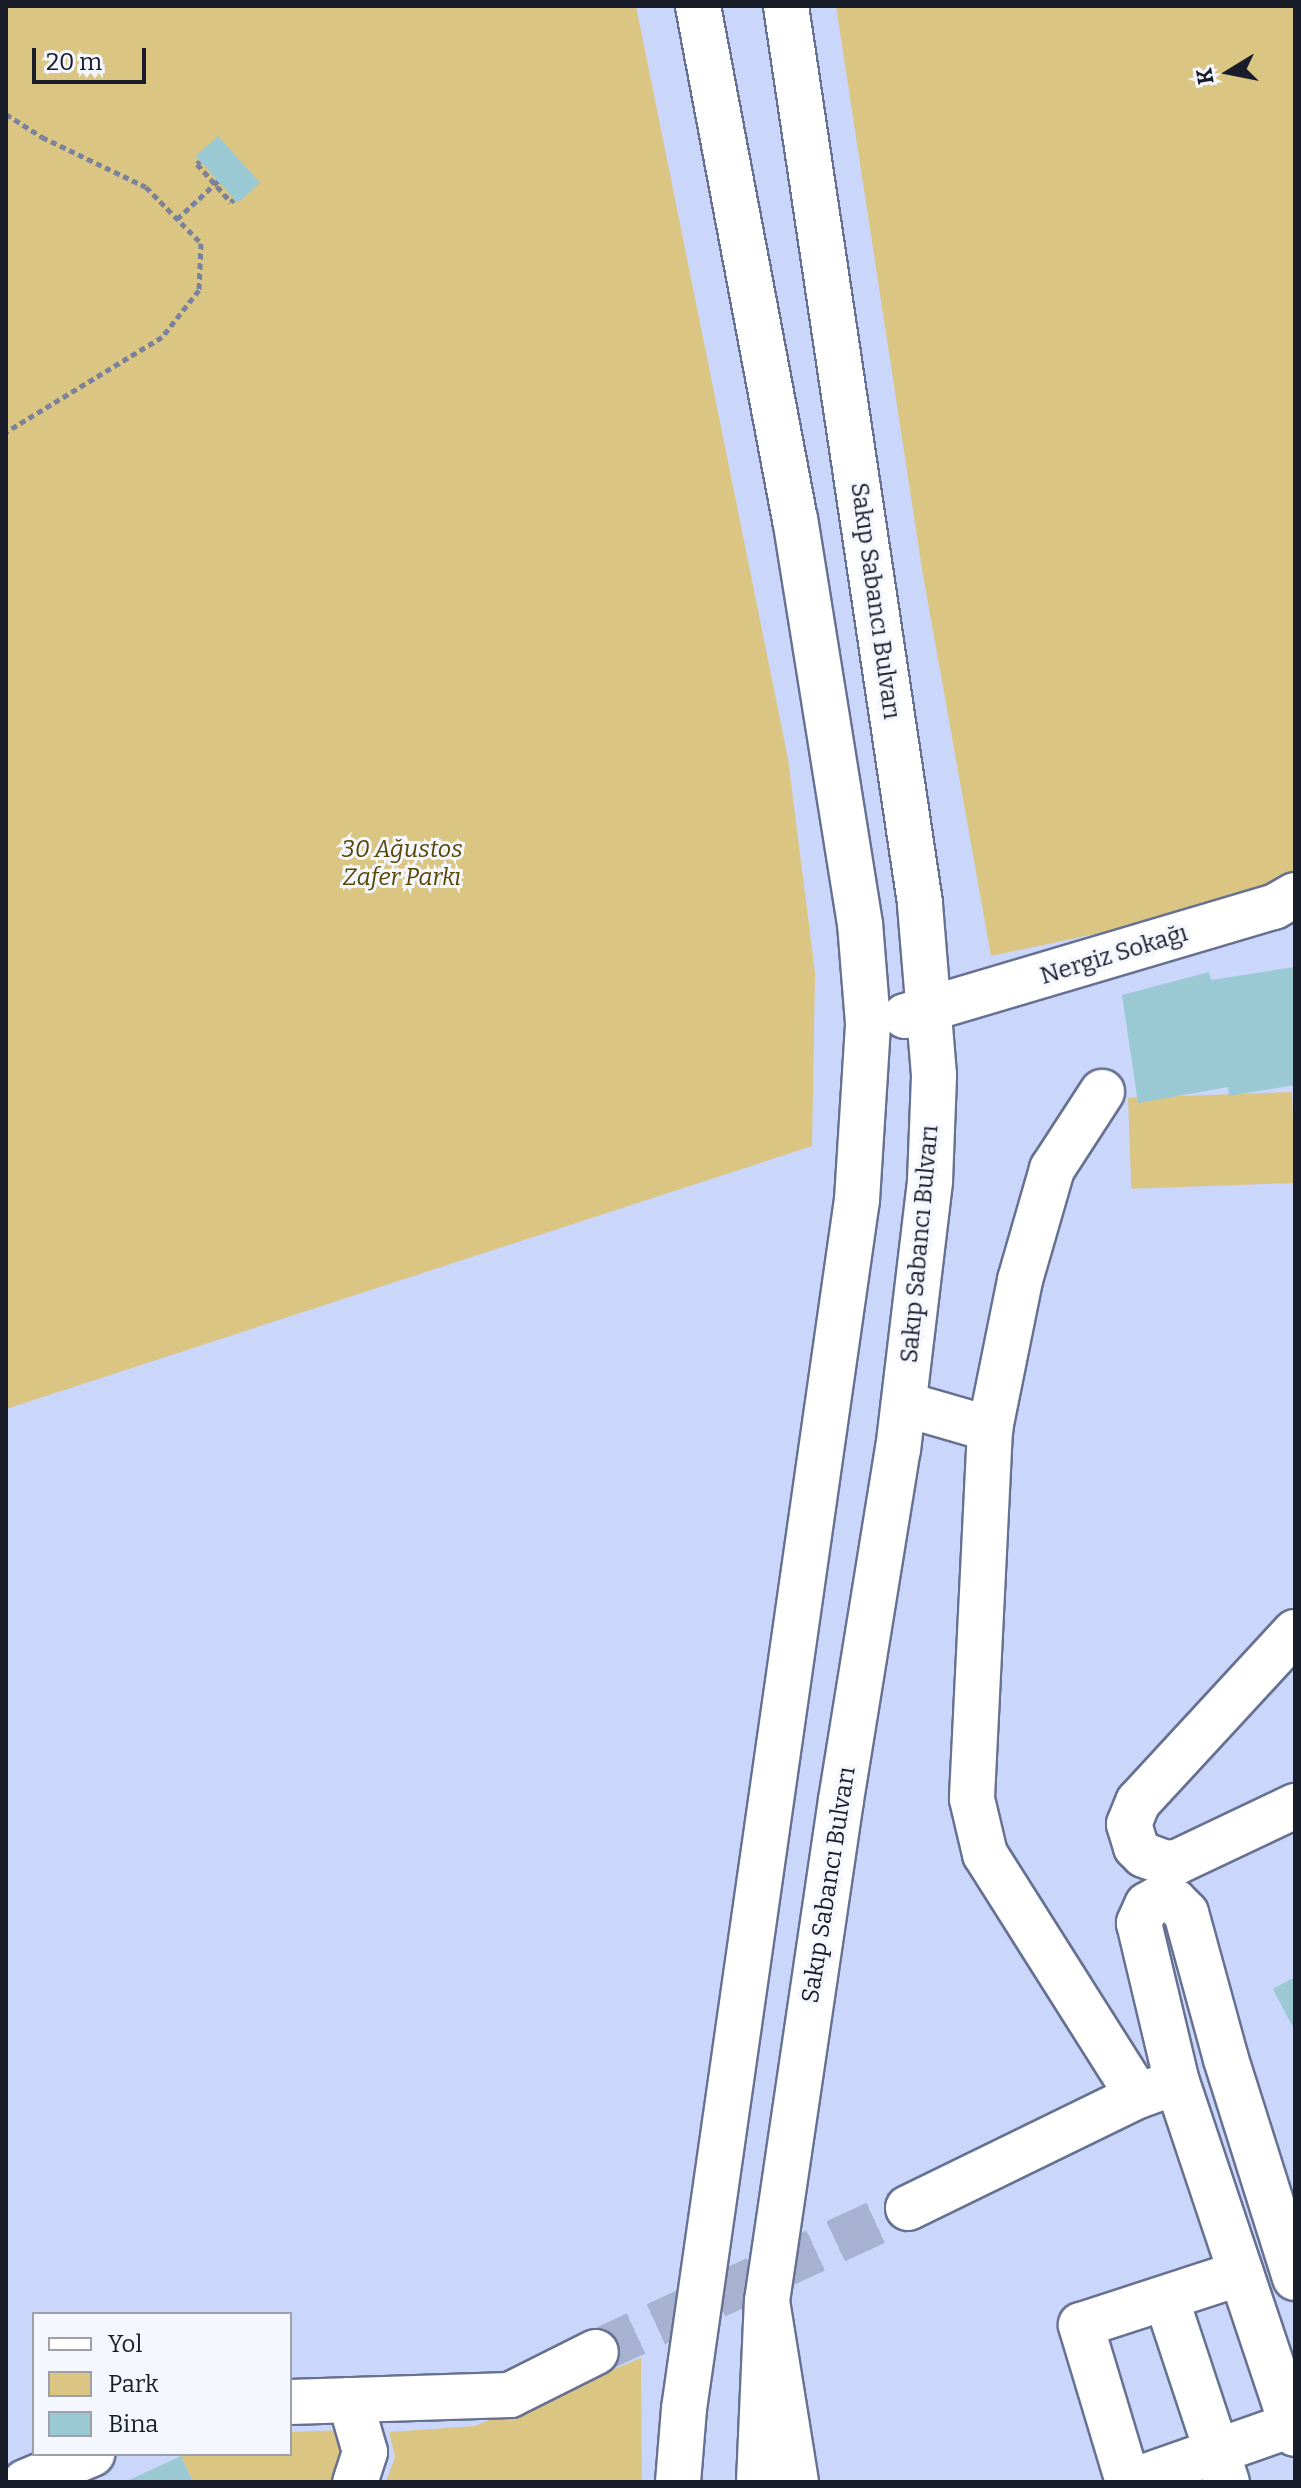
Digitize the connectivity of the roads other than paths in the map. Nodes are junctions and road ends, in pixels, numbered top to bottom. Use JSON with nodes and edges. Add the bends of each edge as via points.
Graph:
{"nodes":[{"id":1,"x":673,"y":6,"type":"edge"},
{"id":2,"x":700,"y":6,"type":"edge"},
{"id":3,"x":786,"y":6,"type":"edge"},
{"id":4,"x":849,"y":425,"type":"junction"},
{"id":5,"x":780,"y":441,"type":"junction"},
{"id":6,"x":795,"y":520,"type":"junction"},
{"id":7,"x":1295,"y":895,"type":"edge"},
{"id":8,"x":930,"y":1011,"type":"junction"},
{"id":9,"x":868,"y":1023,"type":"junction"},
{"id":10,"x":1102,"y":1092,"type":"dead end"},
{"id":11,"x":904,"y":1404,"type":"junction"},
{"id":12,"x":990,"y":1429,"type":"junction"},
{"id":13,"x":1295,"y":1632,"type":"edge"},
{"id":14,"x":1295,"y":1806,"type":"edge"},
{"id":15,"x":1155,"y":1880,"type":"junction"},
{"id":16,"x":1226,"y":2059,"type":"junction"},
{"id":17,"x":1158,"y":2089,"type":"junction"},
{"id":18,"x":908,"y":2208,"type":"tunnel mouth"},
{"id":19,"x":1241,"y":2273,"type":"junction"},
{"id":20,"x":1295,"y":2278,"type":"edge"},
{"id":21,"x":1166,"y":2298,"type":"junction"},
{"id":22,"x":767,"y":2301,"type":"junction"},
{"id":23,"x":596,"y":2352,"type":"tunnel mouth"},
{"id":24,"x":350,"y":2400,"type":"junction"},
{"id":25,"x":292,"y":2402,"type":"edge"},
{"id":26,"x":1294,"y":2428,"type":"edge"},
{"id":27,"x":87,"y":2456,"type":"edge"},
{"id":28,"x":1222,"y":2467,"type":"edge"},
{"id":29,"x":25,"y":2482,"type":"edge"},
{"id":30,"x":355,"y":2482,"type":"edge"},
{"id":31,"x":678,"y":2482,"type":"edge"},
{"id":32,"x":759,"y":2482,"type":"edge"},
{"id":33,"x":796,"y":2482,"type":"edge"},
{"id":34,"x":1129,"y":2482,"type":"edge"}],
"edges":[{"from":1,"to":6,"type":"street","via":[[756,420]]},
{"from":2,"to":5,"type":"street"},
{"from":3,"to":4,"type":"street","name":"Sakıp Sabancı Bulvarı"},
{"from":4,"to":5,"type":"street"},
{"from":4,"to":8,"type":"street","name":"Sakıp Sabancı Bulvarı","via":[[920,903]]},
{"from":5,"to":6,"type":"street"},
{"from":6,"to":9,"type":"street","via":[[860,924]]},
{"from":7,"to":8,"type":"street","name":"Nergiz Sokağı","via":[[1274,907]]},
{"from":8,"to":9,"type":"street","name":"Nergiz Sokağı"},
{"from":8,"to":11,"type":"street","name":"Sakıp Sabancı Bulvarı","via":[[930,1181]]},
{"from":9,"to":31,"type":"street","via":[[857,1200],[684,2409]]},
{"from":10,"to":12,"type":"street","via":[[1052,1169],[1020,1280]]},
{"from":11,"to":12,"type":"street"},
{"from":11,"to":22,"type":"street","name":"Sakıp Sabancı Bulvarı"},
{"from":12,"to":17,"type":"street","via":[[972,1799],[985,1854]]},
{"from":13,"to":15,"type":"street","via":[[1138,1802],[1129,1824],[1131,1836]]},
{"from":14,"to":15,"type":"street","via":[[1177,1862]]},
{"from":15,"to":16,"type":"street","via":[[1186,1913]]},
{"from":15,"to":17,"type":"street","via":[[1139,1923]]},
{"from":16,"to":17,"type":"street"},
{"from":16,"to":20,"type":"street"},
{"from":17,"to":18,"type":"street"},
{"from":17,"to":19,"type":"street"},
{"from":19,"to":21,"type":"street"},
{"from":19,"to":26,"type":"street"},
{"from":21,"to":28,"type":"street"},
{"from":21,"to":34,"type":"street","via":[[1081,2325]]},
{"from":22,"to":32,"type":"street","name":"Sakıp Sabancı Bulvarı"},
{"from":22,"to":33,"type":"street"},
{"from":23,"to":24,"type":"street","via":[[510,2395]]},
{"from":24,"to":25,"type":"street"},
{"from":24,"to":30,"type":"street","via":[[365,2452]]},
{"from":26,"to":28,"type":"street"},
{"from":27,"to":29,"type":"street"},
{"from":28,"to":34,"type":"street"}]}
